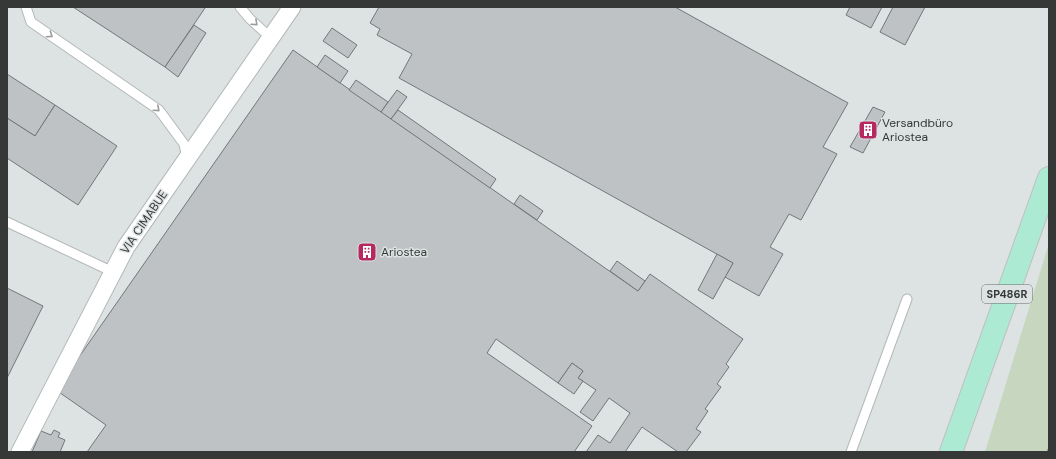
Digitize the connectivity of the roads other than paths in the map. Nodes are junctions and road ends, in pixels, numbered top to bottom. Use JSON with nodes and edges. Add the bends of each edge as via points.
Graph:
{"nodes":[{"id":1,"x":26,"y":7,"type":"edge"},
{"id":2,"x":240,"y":7,"type":"edge"},
{"id":3,"x":292,"y":7,"type":"edge"},
{"id":4,"x":271,"y":38,"type":"junction"},
{"id":5,"x":187,"y":158,"type":"junction"},
{"id":6,"x":1049,"y":178,"type":"edge"},
{"id":7,"x":7,"y":222,"type":"edge"},
{"id":8,"x":113,"y":272,"type":"junction"},
{"id":9,"x":908,"y":299,"type":"dead end"},
{"id":10,"x":965,"y":411,"type":"junction"},
{"id":11,"x":20,"y":452,"type":"edge"},
{"id":12,"x":851,"y":452,"type":"edge"},
{"id":13,"x":944,"y":452,"type":"edge"},
{"id":14,"x":951,"y":452,"type":"edge"},
{"id":15,"x":958,"y":452,"type":"edge"}],
"edges":[{"from":1,"to":5,"type":"lane","one_way":true,"via":[[31,22],[159,110],[184,144]]},
{"from":2,"to":4,"type":"lane","one_way":true},
{"from":3,"to":4,"type":"street","name":"VIA CIMABUE"},
{"from":4,"to":5,"type":"street","name":"VIA CIMABUE"},
{"from":5,"to":8,"type":"street","name":"VIA CIMABUE","via":[[126,246]]},
{"from":6,"to":10,"type":"main road","number":"SP486R"},
{"from":7,"to":8,"type":"lane"},
{"from":8,"to":11,"type":"street","name":"VIA CIMABUE"},
{"from":9,"to":12,"type":"lane"},
{"from":10,"to":13,"type":"main road"},
{"from":10,"to":14,"type":"main road","number":"SP486R"},
{"from":10,"to":15,"type":"main road"}]}
